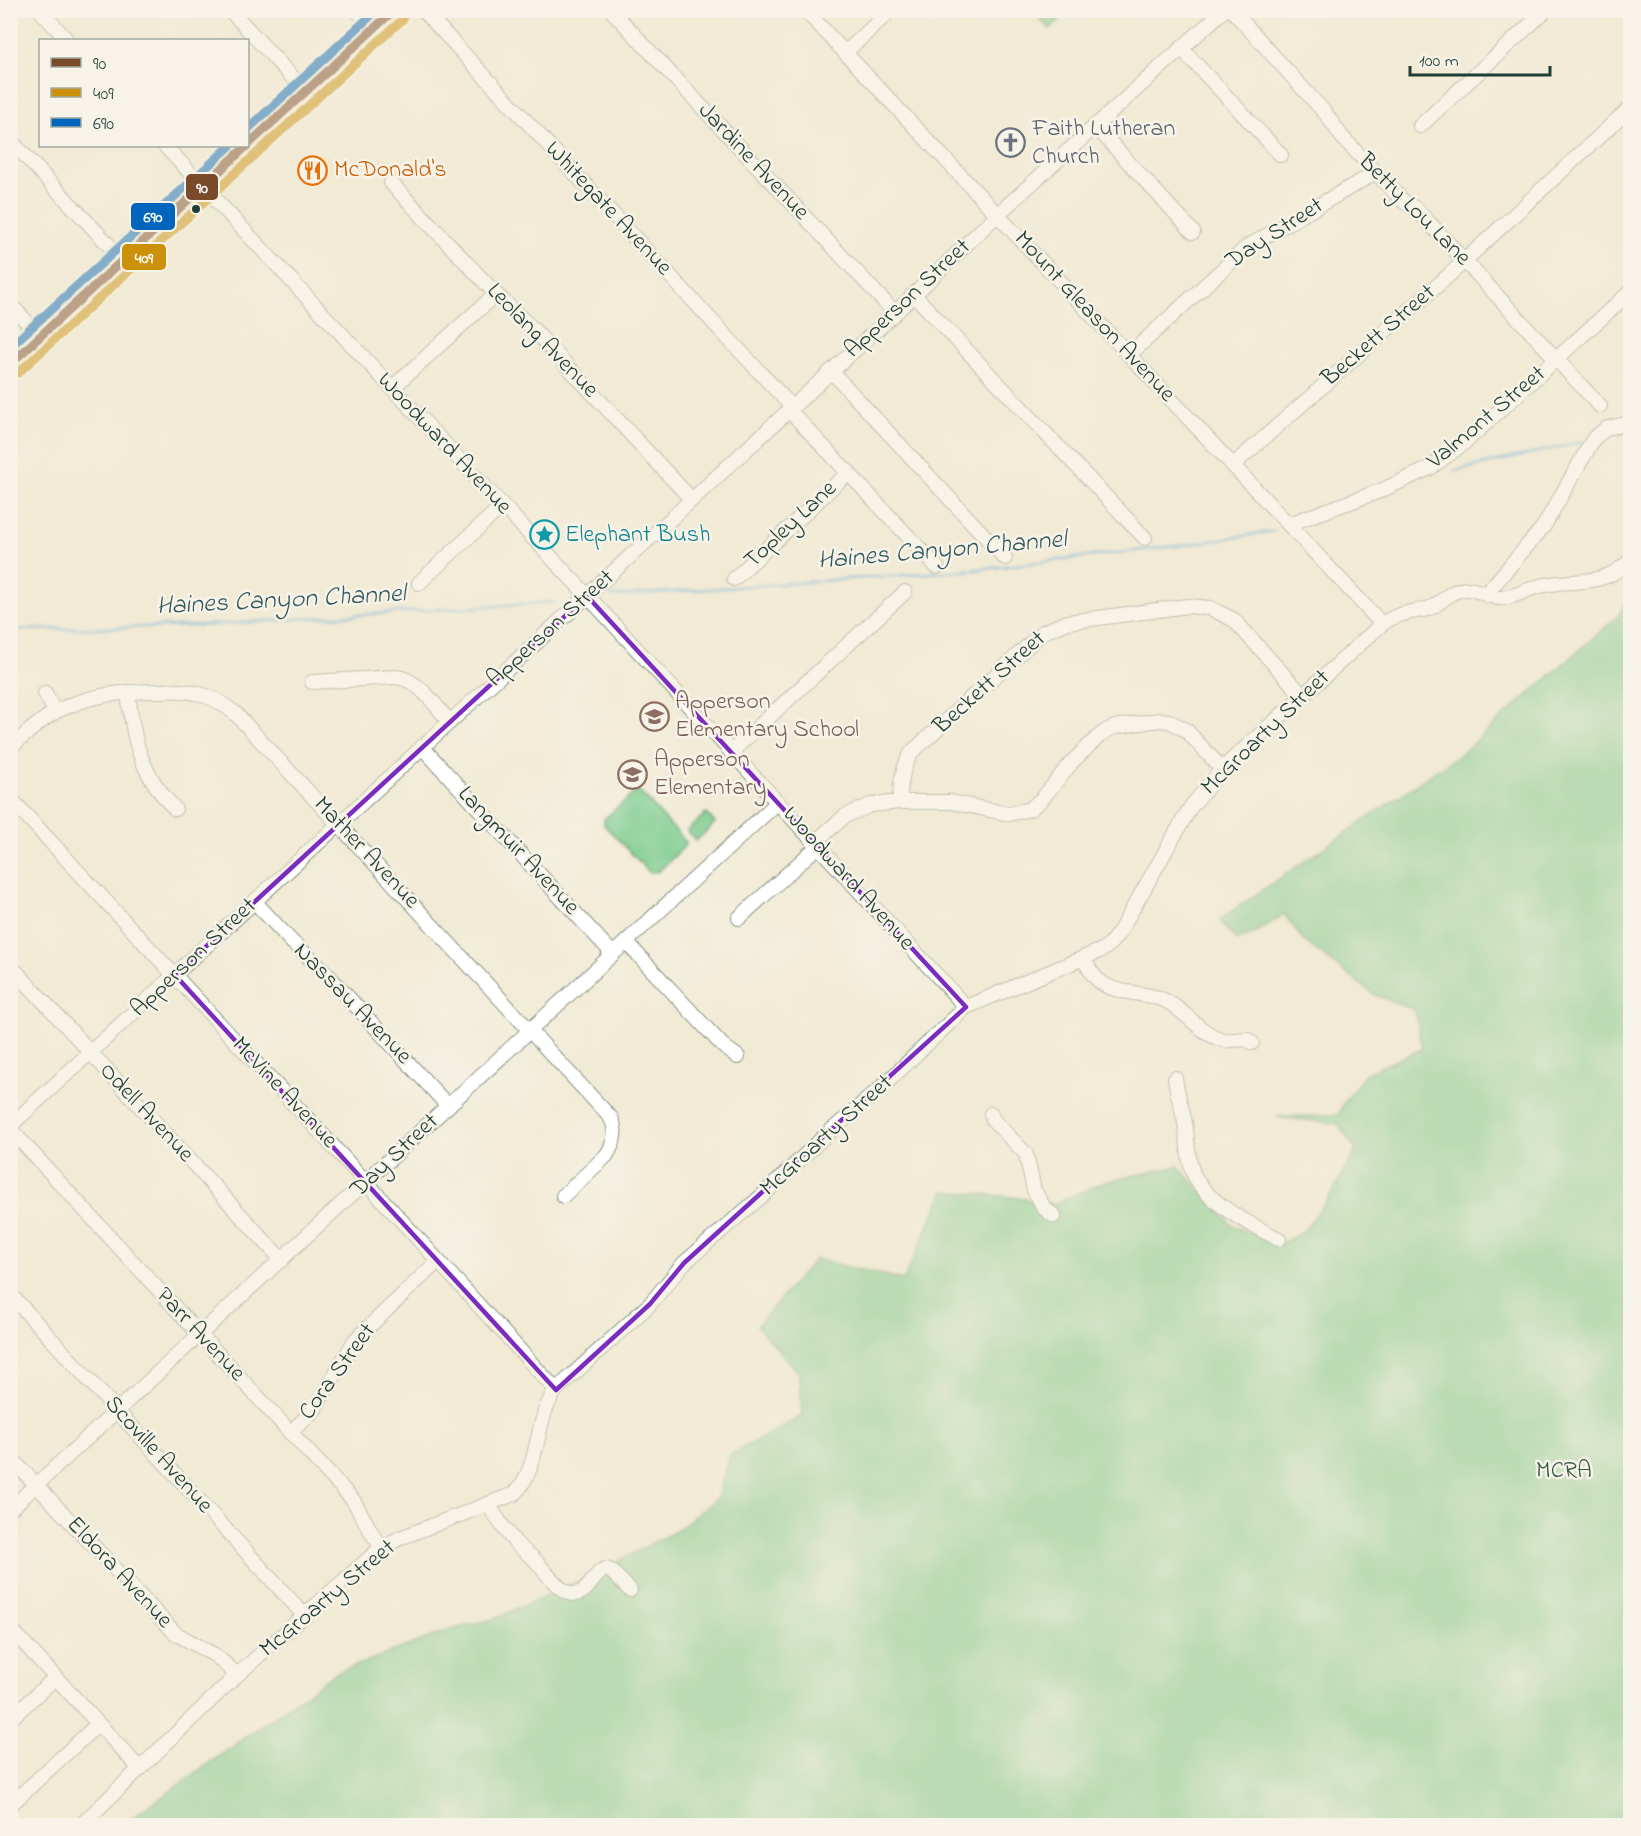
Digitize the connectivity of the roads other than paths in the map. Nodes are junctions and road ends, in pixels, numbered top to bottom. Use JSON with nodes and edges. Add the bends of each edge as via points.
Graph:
{"nodes":[{"id":1,"x":40,"y":10,"type":"edge"},
{"id":2,"x":230,"y":10,"type":"edge"},
{"id":3,"x":357,"y":10,"type":"edge"},
{"id":4,"x":395,"y":10,"type":"edge"},
{"id":5,"x":423,"y":10,"type":"edge"},
{"id":6,"x":611,"y":10,"type":"edge"},
{"id":7,"x":805,"y":10,"type":"edge"},
{"id":8,"x":891,"y":10,"type":"edge"},
{"id":9,"x":1224,"y":10,"type":"edge"},
{"id":10,"x":1232,"y":10,"type":"edge"},
{"id":11,"x":1546,"y":10,"type":"edge"},
{"id":12,"x":375,"y":30,"type":"junction"},
{"id":13,"x":66,"y":39,"type":"edge"},
{"id":14,"x":1182,"y":49,"type":"junction"},
{"id":15,"x":845,"y":53,"type":"junction"},
{"id":16,"x":306,"y":92,"type":"junction"},
{"id":17,"x":1630,"y":108,"type":"edge"},
{"id":18,"x":1420,"y":126,"type":"dead end"},
{"id":19,"x":1096,"y":127,"type":"junction"},
{"id":20,"x":10,"y":140,"type":"edge"},
{"id":21,"x":249,"y":145,"type":"edge"},
{"id":22,"x":166,"y":147,"type":"edge"},
{"id":23,"x":246,"y":147,"type":"edge"},
{"id":24,"x":1281,"y":155,"type":"dead end"},
{"id":25,"x":1374,"y":171,"type":"junction"},
{"id":26,"x":391,"y":183,"type":"dead end"},
{"id":27,"x":203,"y":187,"type":"junction"},
{"id":28,"x":998,"y":214,"type":"junction"},
{"id":29,"x":1192,"y":232,"type":"dead end"},
{"id":30,"x":123,"y":260,"type":"junction"},
{"id":31,"x":1465,"y":261,"type":"junction"},
{"id":32,"x":1630,"y":292,"type":"edge"},
{"id":33,"x":496,"y":294,"type":"junction"},
{"id":34,"x":914,"y":295,"type":"junction"},
{"id":35,"x":10,"y":304,"type":"edge"},
{"id":36,"x":895,"y":313,"type":"junction"},
{"id":37,"x":40,"y":336,"type":"junction"},
{"id":38,"x":1129,"y":354,"type":"junction"},
{"id":39,"x":1557,"y":360,"type":"junction"},
{"id":40,"x":10,"y":364,"type":"edge"},
{"id":41,"x":831,"y":371,"type":"junction"},
{"id":42,"x":392,"y":388,"type":"junction"},
{"id":43,"x":1600,"y":406,"type":"dead end"},
{"id":44,"x":790,"y":409,"type":"junction"},
{"id":45,"x":1630,"y":423,"type":"edge"},
{"id":46,"x":1233,"y":465,"type":"junction"},
{"id":47,"x":849,"y":472,"type":"junction"},
{"id":48,"x":692,"y":500,"type":"junction"},
{"id":49,"x":502,"y":506,"type":"junction"},
{"id":50,"x":1289,"y":524,"type":"junction"},
{"id":51,"x":1145,"y":538,"type":"dead end"},
{"id":52,"x":1005,"y":558,"type":"dead end"},
{"id":53,"x":1630,"y":561,"type":"edge"},
{"id":54,"x":938,"y":567,"type":"dead end"},
{"id":55,"x":734,"y":579,"type":"dead end"},
{"id":56,"x":419,"y":583,"type":"dead end"},
{"id":57,"x":905,"y":592,"type":"dead end"},
{"id":58,"x":587,"y":596,"type":"junction"},
{"id":59,"x":1488,"y":596,"type":"junction"},
{"id":60,"x":1382,"y":624,"type":"junction"},
{"id":61,"x":312,"y":682,"type":"dead end"},
{"id":62,"x":128,"y":692,"type":"junction"},
{"id":63,"x":45,"y":693,"type":"dead end"},
{"id":64,"x":1303,"y":696,"type":"junction"},
{"id":65,"x":55,"y":712,"type":"junction"},
{"id":66,"x":450,"y":722,"type":"junction"},
{"id":67,"x":422,"y":747,"type":"junction"},
{"id":68,"x":10,"y":748,"type":"edge"},
{"id":69,"x":731,"y":752,"type":"junction"},
{"id":70,"x":1222,"y":769,"type":"junction"},
{"id":71,"x":10,"y":798,"type":"edge"},
{"id":72,"x":778,"y":802,"type":"junction"},
{"id":73,"x":900,"y":802,"type":"junction"},
{"id":74,"x":175,"y":809,"type":"dead end"},
{"id":75,"x":339,"y":824,"type":"junction"},
{"id":76,"x":816,"y":844,"type":"junction"},
{"id":77,"x":255,"y":902,"type":"junction"},
{"id":78,"x":739,"y":918,"type":"dead end"},
{"id":79,"x":626,"y":942,"type":"junction"},
{"id":80,"x":613,"y":954,"type":"junction"},
{"id":81,"x":1084,"y":958,"type":"junction"},
{"id":82,"x":10,"y":965,"type":"edge"},
{"id":83,"x":175,"y":975,"type":"junction"},
{"id":84,"x":966,"y":1007,"type":"junction"},
{"id":85,"x":530,"y":1031,"type":"junction"},
{"id":86,"x":1252,"y":1043,"type":"dead end"},
{"id":87,"x":91,"y":1053,"type":"junction"},
{"id":88,"x":738,"y":1057,"type":"dead end"},
{"id":89,"x":1175,"y":1078,"type":"dead end"},
{"id":90,"x":448,"y":1106,"type":"junction"},
{"id":91,"x":991,"y":1114,"type":"dead end"},
{"id":92,"x":10,"y":1128,"type":"edge"},
{"id":93,"x":366,"y":1182,"type":"junction"},
{"id":94,"x":563,"y":1196,"type":"dead end"},
{"id":95,"x":1054,"y":1216,"type":"dead end"},
{"id":96,"x":1279,"y":1239,"type":"dead end"},
{"id":97,"x":282,"y":1260,"type":"junction"},
{"id":98,"x":438,"y":1261,"type":"junction"},
{"id":99,"x":10,"y":1294,"type":"edge"},
{"id":100,"x":200,"y":1335,"type":"junction"},
{"id":101,"x":556,"y":1390,"type":"junction"},
{"id":102,"x":118,"y":1410,"type":"junction"},
{"id":103,"x":290,"y":1433,"type":"junction"},
{"id":104,"x":10,"y":1456,"type":"edge"},
{"id":105,"x":37,"y":1485,"type":"junction"},
{"id":106,"x":488,"y":1505,"type":"junction"},
{"id":107,"x":10,"y":1509,"type":"edge"},
{"id":108,"x":382,"y":1547,"type":"junction"},
{"id":109,"x":630,"y":1590,"type":"dead end"},
{"id":110,"x":305,"y":1616,"type":"junction"},
{"id":111,"x":10,"y":1628,"type":"edge"},
{"id":112,"x":237,"y":1675,"type":"junction"},
{"id":113,"x":56,"y":1678,"type":"junction"},
{"id":114,"x":10,"y":1719,"type":"edge"},
{"id":115,"x":98,"y":1724,"type":"junction"},
{"id":116,"x":140,"y":1769,"type":"junction"},
{"id":117,"x":10,"y":1806,"type":"edge"},
{"id":118,"x":80,"y":1826,"type":"edge"}],
"edges":[{"from":1,"to":13,"type":"street"},
{"from":2,"to":16,"type":"street"},
{"from":3,"to":12,"type":"street"},
{"from":4,"to":12,"type":"main road"},
{"from":5,"to":44,"type":"street","name":"Whitegate Avenue"},
{"from":6,"to":36,"type":"street","name":"Jardine Avenue"},
{"from":7,"to":15,"type":"street","name":"Mount Gleason Avenue"},
{"from":8,"to":15,"type":"street"},
{"from":9,"to":14,"type":"street","name":"Apperson Street"},
{"from":10,"to":25,"type":"street","name":"Betty Lou Lane"},
{"from":11,"to":18,"type":"street"},
{"from":12,"to":16,"type":"main road"},
{"from":14,"to":19,"type":"street","name":"Apperson Street"},
{"from":14,"to":24,"type":"street"},
{"from":15,"to":28,"type":"street","name":"Mount Gleason Avenue"},
{"from":16,"to":21,"type":"main road"},
{"from":17,"to":31,"type":"street","name":"Beckett Street"},
{"from":19,"to":28,"type":"street","name":"Apperson Street"},
{"from":19,"to":29,"type":"street"},
{"from":20,"to":30,"type":"street"},
{"from":22,"to":27,"type":"street","name":"Woodward Avenue"},
{"from":23,"to":27,"type":"main road"},
{"from":25,"to":31,"type":"street","name":"Betty Lou Lane"},
{"from":25,"to":38,"type":"street","name":"Day Street","via":[[1247,247]]},
{"from":26,"to":33,"type":"street","name":"Leolang Avenue"},
{"from":27,"to":30,"type":"main road"},
{"from":27,"to":42,"type":"street","name":"Woodward Avenue"},
{"from":28,"to":34,"type":"street","name":"Apperson Street"},
{"from":28,"to":38,"type":"street","name":"Mount Gleason Avenue"},
{"from":30,"to":37,"type":"main road"},
{"from":31,"to":39,"type":"street","name":"Betty Lou Lane"},
{"from":31,"to":46,"type":"street","name":"Beckett Street"},
{"from":32,"to":39,"type":"street","name":"Valmont Street"},
{"from":33,"to":42,"type":"street"},
{"from":33,"to":48,"type":"street","name":"Leolang Avenue"},
{"from":34,"to":36,"type":"street","name":"Apperson Street"},
{"from":34,"to":51,"type":"street"},
{"from":35,"to":37,"type":"street"},
{"from":36,"to":41,"type":"street","name":"Apperson Street"},
{"from":37,"to":40,"type":"main road"},
{"from":38,"to":46,"type":"street","name":"Mount Gleason Avenue"},
{"from":39,"to":43,"type":"street","name":"Betty Lou Lane"},
{"from":39,"to":50,"type":"street","name":"Valmont Street","via":[[1430,468]]},
{"from":41,"to":44,"type":"street","name":"Apperson Street"},
{"from":41,"to":52,"type":"street"},
{"from":42,"to":49,"type":"street","name":"Woodward Avenue"},
{"from":44,"to":47,"type":"street","name":"Whitegate Avenue"},
{"from":44,"to":48,"type":"street","name":"Apperson Street"},
{"from":45,"to":59,"type":"street","via":[[1607,428],[1594,438],[1544,526]]},
{"from":46,"to":50,"type":"street","name":"Mount Gleason Avenue"},
{"from":47,"to":54,"type":"street","name":"Whitegate Avenue"},
{"from":47,"to":55,"type":"street","name":"Topley Lane"},
{"from":48,"to":58,"type":"street","name":"Apperson Street"},
{"from":49,"to":56,"type":"street"},
{"from":49,"to":58,"type":"street","name":"Woodward Avenue"},
{"from":50,"to":60,"type":"street","name":"Mount Gleason Avenue"},
{"from":53,"to":59,"type":"street","name":"McGroarty Street","via":[[1615,573],[1596,580],[1538,586],[1506,598]]},
{"from":57,"to":69,"type":"street"},
{"from":58,"to":66,"type":"street","name":"Apperson Street"},
{"from":58,"to":69,"type":"street","name":"Woodward Avenue"},
{"from":59,"to":60,"type":"street","name":"McGroarty Street","via":[[1471,589],[1457,590],[1429,609],[1402,614]]},
{"from":60,"to":64,"type":"street","name":"McGroarty Street"},
{"from":61,"to":66,"type":"street","via":[[405,678],[417,685]]},
{"from":62,"to":65,"type":"street","name":"Mather Avenue","via":[[92,697]]},
{"from":62,"to":74,"type":"street","via":[[133,735],[141,760]]},
{"from":62,"to":75,"type":"street","name":"Mather Avenue","via":[[190,692],[228,707]]},
{"from":63,"to":65,"type":"street"},
{"from":64,"to":70,"type":"street","name":"McGroarty Street"},
{"from":64,"to":73,"type":"street","name":"Beckett Street","via":[[1234,620],[1210,608],[1188,606],[1068,622],[1043,632],[912,752],[900,781]]},
{"from":65,"to":68,"type":"street","name":"Mather Avenue"},
{"from":66,"to":67,"type":"street","name":"Apperson Street"},
{"from":67,"to":75,"type":"street","name":"Apperson Street"},
{"from":67,"to":80,"type":"street","name":"Langmuir Avenue"},
{"from":69,"to":72,"type":"street","name":"Woodward Avenue"},
{"from":70,"to":73,"type":"street","via":[[1186,730],[1159,720],[1115,726],[1106,731],[1072,762],[1041,799],[1022,812],[1006,814],[951,802]]},
{"from":70,"to":81,"type":"street","name":"McGroarty Street","via":[[1190,808],[1120,932],[1109,945]]},
{"from":71,"to":83,"type":"street","name":"McVine Avenue"},
{"from":72,"to":76,"type":"street","name":"Woodward Avenue"},
{"from":72,"to":79,"type":"street","name":"Day Street"},
{"from":73,"to":76,"type":"street","via":[[854,811]]},
{"from":75,"to":77,"type":"street","name":"Apperson Street"},
{"from":75,"to":85,"type":"street","name":"Mather Avenue"},
{"from":76,"to":78,"type":"street"},
{"from":76,"to":84,"type":"street","name":"Woodward Avenue"},
{"from":77,"to":83,"type":"street","name":"Apperson Street"},
{"from":77,"to":90,"type":"street","name":"Nassau Avenue"},
{"from":79,"to":80,"type":"street","name":"Day Street"},
{"from":79,"to":88,"type":"street","via":[[723,1046]]},
{"from":80,"to":85,"type":"street","name":"Day Street"},
{"from":81,"to":84,"type":"street","name":"McGroarty Street"},
{"from":81,"to":86,"type":"street","via":[[1094,977],[1103,984],[1164,1000],[1216,1037],[1247,1039]]},
{"from":82,"to":87,"type":"street","name":"Odell Avenue"},
{"from":83,"to":87,"type":"street","name":"Apperson Street"},
{"from":83,"to":93,"type":"street","name":"McVine Avenue"},
{"from":84,"to":101,"type":"street","name":"McGroarty Street","via":[[684,1263],[650,1304]]},
{"from":85,"to":90,"type":"street","name":"Day Street"},
{"from":85,"to":94,"type":"street","name":"Mather Avenue","via":[[614,1125],[611,1149],[606,1156]]},
{"from":87,"to":92,"type":"street","name":"Apperson Street"},
{"from":87,"to":97,"type":"street","name":"Odell Avenue"},
{"from":89,"to":96,"type":"street","via":[[1194,1174],[1203,1187],[1241,1219]]},
{"from":90,"to":93,"type":"street","name":"Day Street"},
{"from":91,"to":95,"type":"street","via":[[1026,1154],[1039,1202]]},
{"from":92,"to":100,"type":"street","name":"Parr Avenue"},
{"from":93,"to":97,"type":"street","name":"Day Street"},
{"from":93,"to":98,"type":"street","name":"McVine Avenue"},
{"from":97,"to":100,"type":"street","name":"Day Street"},
{"from":98,"to":101,"type":"street","name":"McVine Avenue"},
{"from":98,"to":103,"type":"street","name":"Cora Street","via":[[355,1340],[315,1409]]},
{"from":99,"to":102,"type":"street","name":"Scoville Avenue"},
{"from":100,"to":102,"type":"street","name":"Day Street"},
{"from":100,"to":103,"type":"street","name":"Parr Avenue"},
{"from":101,"to":106,"type":"street","name":"McGroarty Street","via":[[548,1401],[520,1488]]},
{"from":102,"to":105,"type":"street","name":"Day Street"},
{"from":102,"to":110,"type":"street","name":"Scoville Avenue"},
{"from":103,"to":108,"type":"street","name":"Parr Avenue","via":[[353,1500]]},
{"from":104,"to":105,"type":"street","name":"Eldora Avenue"},
{"from":105,"to":107,"type":"street","name":"Day Street"},
{"from":105,"to":112,"type":"street","name":"Eldora Avenue","via":[[175,1634],[216,1656]]},
{"from":106,"to":108,"type":"street","name":"McGroarty Street"},
{"from":106,"to":109,"type":"street","via":[[516,1544],[561,1588],[573,1594],[583,1592],[606,1569]]},
{"from":108,"to":110,"type":"street","name":"McGroarty Street"},
{"from":110,"to":112,"type":"street","name":"McGroarty Street"},
{"from":111,"to":113,"type":"street"},
{"from":112,"to":116,"type":"street","name":"McGroarty Street"},
{"from":113,"to":114,"type":"street"},
{"from":113,"to":115,"type":"street"},
{"from":115,"to":116,"type":"street"},
{"from":115,"to":117,"type":"street"},
{"from":116,"to":118,"type":"street","name":"McGroarty Street"}]}
